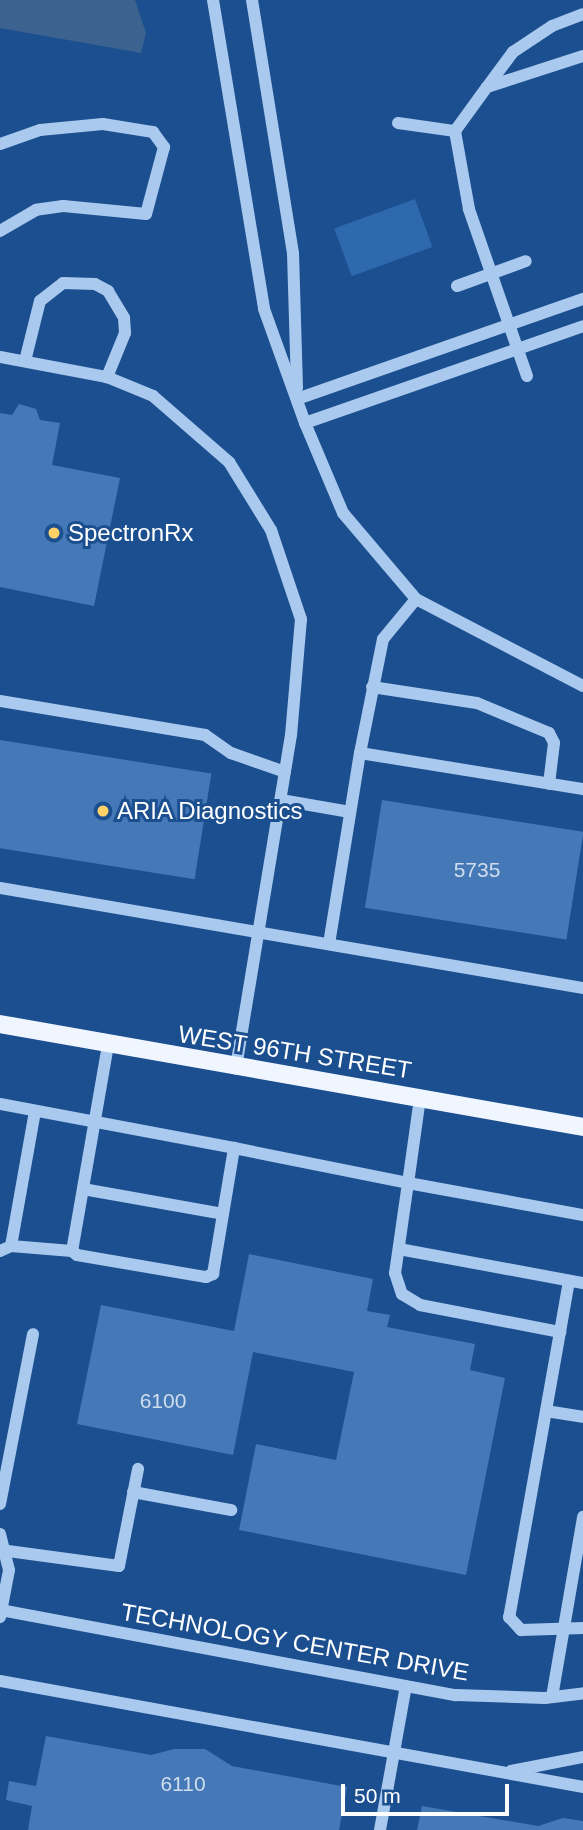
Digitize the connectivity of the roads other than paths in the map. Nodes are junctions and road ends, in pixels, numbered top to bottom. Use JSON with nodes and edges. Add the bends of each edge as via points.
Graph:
{"nodes":[{"id":1,"x":213,"y":0,"type":"edge"},
{"id":2,"x":252,"y":0,"type":"edge"},
{"id":3,"x":583,"y":14,"type":"edge"},
{"id":4,"x":583,"y":56,"type":"edge"},
{"id":5,"x":487,"y":87,"type":"junction"},
{"id":6,"x":398,"y":123,"type":"dead end"},
{"id":7,"x":455,"y":131,"type":"junction"},
{"id":8,"x":0,"y":144,"type":"edge"},
{"id":9,"x":0,"y":232,"type":"edge"},
{"id":10,"x":526,"y":261,"type":"dead end"},
{"id":11,"x":490,"y":274,"type":"junction"},
{"id":12,"x":457,"y":286,"type":"dead end"},
{"id":13,"x":583,"y":299,"type":"edge"},
{"id":14,"x":508,"y":326,"type":"junction"},
{"id":15,"x":583,"y":326,"type":"edge"},
{"id":16,"x":517,"y":349,"type":"junction"},
{"id":17,"x":0,"y":357,"type":"edge"},
{"id":18,"x":25,"y":361,"type":"junction"},
{"id":19,"x":527,"y":376,"type":"dead end"},
{"id":20,"x":107,"y":377,"type":"junction"},
{"id":21,"x":298,"y":399,"type":"junction"},
{"id":22,"x":305,"y":423,"type":"junction"},
{"id":23,"x":416,"y":599,"type":"junction"},
{"id":24,"x":583,"y":686,"type":"edge"},
{"id":25,"x":372,"y":687,"type":"junction"},
{"id":26,"x":0,"y":701,"type":"edge"},
{"id":27,"x":360,"y":753,"type":"junction"},
{"id":28,"x":285,"y":772,"type":"junction"},
{"id":29,"x":549,"y":784,"type":"junction"},
{"id":30,"x":583,"y":789,"type":"edge"},
{"id":31,"x":281,"y":800,"type":"junction"},
{"id":32,"x":350,"y":812,"type":"junction"},
{"id":33,"x":0,"y":888,"type":"edge"},
{"id":34,"x":259,"y":932,"type":"junction"},
{"id":35,"x":329,"y":944,"type":"junction"},
{"id":36,"x":583,"y":988,"type":"edge"},
{"id":37,"x":0,"y":1024,"type":"edge"},
{"id":38,"x":108,"y":1045,"type":"junction"},
{"id":39,"x":236,"y":1068,"type":"junction"},
{"id":40,"x":420,"y":1098,"type":"junction"},
{"id":41,"x":0,"y":1104,"type":"edge"},
{"id":42,"x":35,"y":1111,"type":"junction"},
{"id":43,"x":94,"y":1122,"type":"junction"},
{"id":44,"x":583,"y":1126,"type":"edge"},
{"id":45,"x":234,"y":1148,"type":"junction"},
{"id":46,"x":408,"y":1183,"type":"junction"},
{"id":47,"x":83,"y":1189,"type":"junction"},
{"id":48,"x":223,"y":1214,"type":"junction"},
{"id":49,"x":583,"y":1216,"type":"edge"},
{"id":50,"x":6,"y":1248,"type":"edge"},
{"id":51,"x":399,"y":1249,"type":"junction"},
{"id":52,"x":72,"y":1251,"type":"junction"},
{"id":53,"x":569,"y":1281,"type":"junction"},
{"id":54,"x":583,"y":1283,"type":"edge"},
{"id":55,"x":560,"y":1332,"type":"junction"},
{"id":56,"x":33,"y":1334,"type":"dead end"},
{"id":57,"x":546,"y":1411,"type":"junction"},
{"id":58,"x":583,"y":1417,"type":"edge"},
{"id":59,"x":138,"y":1469,"type":"dead end"},
{"id":60,"x":133,"y":1492,"type":"junction"},
{"id":61,"x":0,"y":1504,"type":"edge"},
{"id":62,"x":231,"y":1510,"type":"dead end"},
{"id":63,"x":583,"y":1517,"type":"edge"},
{"id":64,"x":0,"y":1534,"type":"edge"},
{"id":65,"x":580,"y":1549,"type":"edge"},
{"id":66,"x":8,"y":1551,"type":"junction"},
{"id":67,"x":5,"y":1569,"type":"edge"},
{"id":68,"x":0,"y":1613,"type":"edge"},
{"id":69,"x":583,"y":1628,"type":"edge"},
{"id":70,"x":563,"y":1631,"type":"junction"},
{"id":71,"x":0,"y":1681,"type":"edge"},
{"id":72,"x":406,"y":1686,"type":"junction"},
{"id":73,"x":583,"y":1693,"type":"edge"},
{"id":74,"x":552,"y":1697,"type":"junction"},
{"id":75,"x":394,"y":1753,"type":"junction"},
{"id":76,"x":583,"y":1757,"type":"edge"},
{"id":77,"x":505,"y":1773,"type":"junction"},
{"id":78,"x":583,"y":1787,"type":"edge"},
{"id":79,"x":380,"y":1830,"type":"edge"}],
"edges":[{"from":1,"to":21,"type":"street","via":[[264,309]]},
{"from":2,"to":21,"type":"street","via":[[293,253]]},
{"from":3,"to":5,"type":"street","via":[[552,26],[513,52]]},
{"from":4,"to":5,"type":"street"},
{"from":5,"to":7,"type":"street"},
{"from":6,"to":7,"type":"street"},
{"from":7,"to":11,"type":"street","via":[[466,197]]},
{"from":8,"to":9,"type":"street","via":[[62,126],[103,124],[152,132],[164,147],[146,214],[63,206],[36,210]]},
{"from":10,"to":11,"type":"street"},
{"from":11,"to":12,"type":"street"},
{"from":11,"to":14,"type":"street"},
{"from":13,"to":14,"type":"street"},
{"from":14,"to":16,"type":"street"},
{"from":14,"to":21,"type":"street"},
{"from":15,"to":16,"type":"street"},
{"from":16,"to":19,"type":"street"},
{"from":16,"to":22,"type":"street"},
{"from":17,"to":18,"type":"street"},
{"from":18,"to":20,"type":"street"},
{"from":18,"to":20,"type":"street","via":[[40,301],[64,283],[95,284],[108,291],[124,318],[125,333]]},
{"from":20,"to":28,"type":"street","via":[[153,396],[229,463],[271,530],[301,619]]},
{"from":21,"to":22,"type":"street"},
{"from":22,"to":23,"type":"street","via":[[343,513]]},
{"from":23,"to":24,"type":"street"},
{"from":23,"to":25,"type":"street","via":[[383,639]]},
{"from":25,"to":27,"type":"street"},
{"from":25,"to":29,"type":"street","via":[[477,703],[549,733],[554,743]]},
{"from":26,"to":28,"type":"street","via":[[205,735],[231,753]]},
{"from":27,"to":29,"type":"street"},
{"from":27,"to":32,"type":"street"},
{"from":28,"to":31,"type":"street"},
{"from":29,"to":30,"type":"street"},
{"from":31,"to":32,"type":"street"},
{"from":31,"to":34,"type":"street"},
{"from":32,"to":35,"type":"street"},
{"from":33,"to":34,"type":"street"},
{"from":34,"to":35,"type":"street"},
{"from":34,"to":39,"type":"street"},
{"from":35,"to":36,"type":"street"},
{"from":37,"to":38,"type":"main road","name":"WEST 96TH STREET"},
{"from":38,"to":39,"type":"main road","name":"WEST 96TH STREET"},
{"from":38,"to":43,"type":"street"},
{"from":39,"to":40,"type":"main road","name":"WEST 96TH STREET"},
{"from":40,"to":44,"type":"main road","name":"WEST 96TH STREET"},
{"from":40,"to":46,"type":"street"},
{"from":41,"to":42,"type":"street"},
{"from":42,"to":43,"type":"street"},
{"from":42,"to":50,"type":"street"},
{"from":43,"to":45,"type":"street"},
{"from":43,"to":47,"type":"street"},
{"from":45,"to":46,"type":"street"},
{"from":45,"to":48,"type":"street"},
{"from":46,"to":49,"type":"street"},
{"from":46,"to":51,"type":"street"},
{"from":47,"to":48,"type":"street"},
{"from":47,"to":52,"type":"street"},
{"from":48,"to":52,"type":"street","via":[[213,1274],[206,1277]]},
{"from":50,"to":52,"type":"street"},
{"from":51,"to":53,"type":"street"},
{"from":51,"to":55,"type":"street","via":[[397,1285],[411,1301]]},
{"from":53,"to":54,"type":"street"},
{"from":53,"to":55,"type":"street"},
{"from":55,"to":57,"type":"street"},
{"from":56,"to":61,"type":"street"},
{"from":57,"to":58,"type":"street"},
{"from":57,"to":70,"type":"street","via":[[509,1617],[521,1630]]},
{"from":59,"to":60,"type":"street"},
{"from":60,"to":62,"type":"street"},
{"from":60,"to":66,"type":"street","via":[[116,1567]]},
{"from":63,"to":65,"type":"street"},
{"from":64,"to":66,"type":"street"},
{"from":65,"to":70,"type":"street"},
{"from":66,"to":67,"type":"street"},
{"from":67,"to":68,"type":"street"},
{"from":68,"to":72,"type":"street","name":"TECHNOLOGY CENTER DRIVE"},
{"from":69,"to":70,"type":"street"},
{"from":70,"to":74,"type":"street"},
{"from":71,"to":75,"type":"street"},
{"from":72,"to":74,"type":"street","name":"TECHNOLOGY CENTER DRIVE","via":[[456,1695]]},
{"from":72,"to":75,"type":"street"},
{"from":73,"to":74,"type":"street","name":"TECHNOLOGY CENTER DRIVE"},
{"from":75,"to":77,"type":"street"},
{"from":75,"to":79,"type":"street"},
{"from":76,"to":77,"type":"street"},
{"from":77,"to":78,"type":"street"}]}
